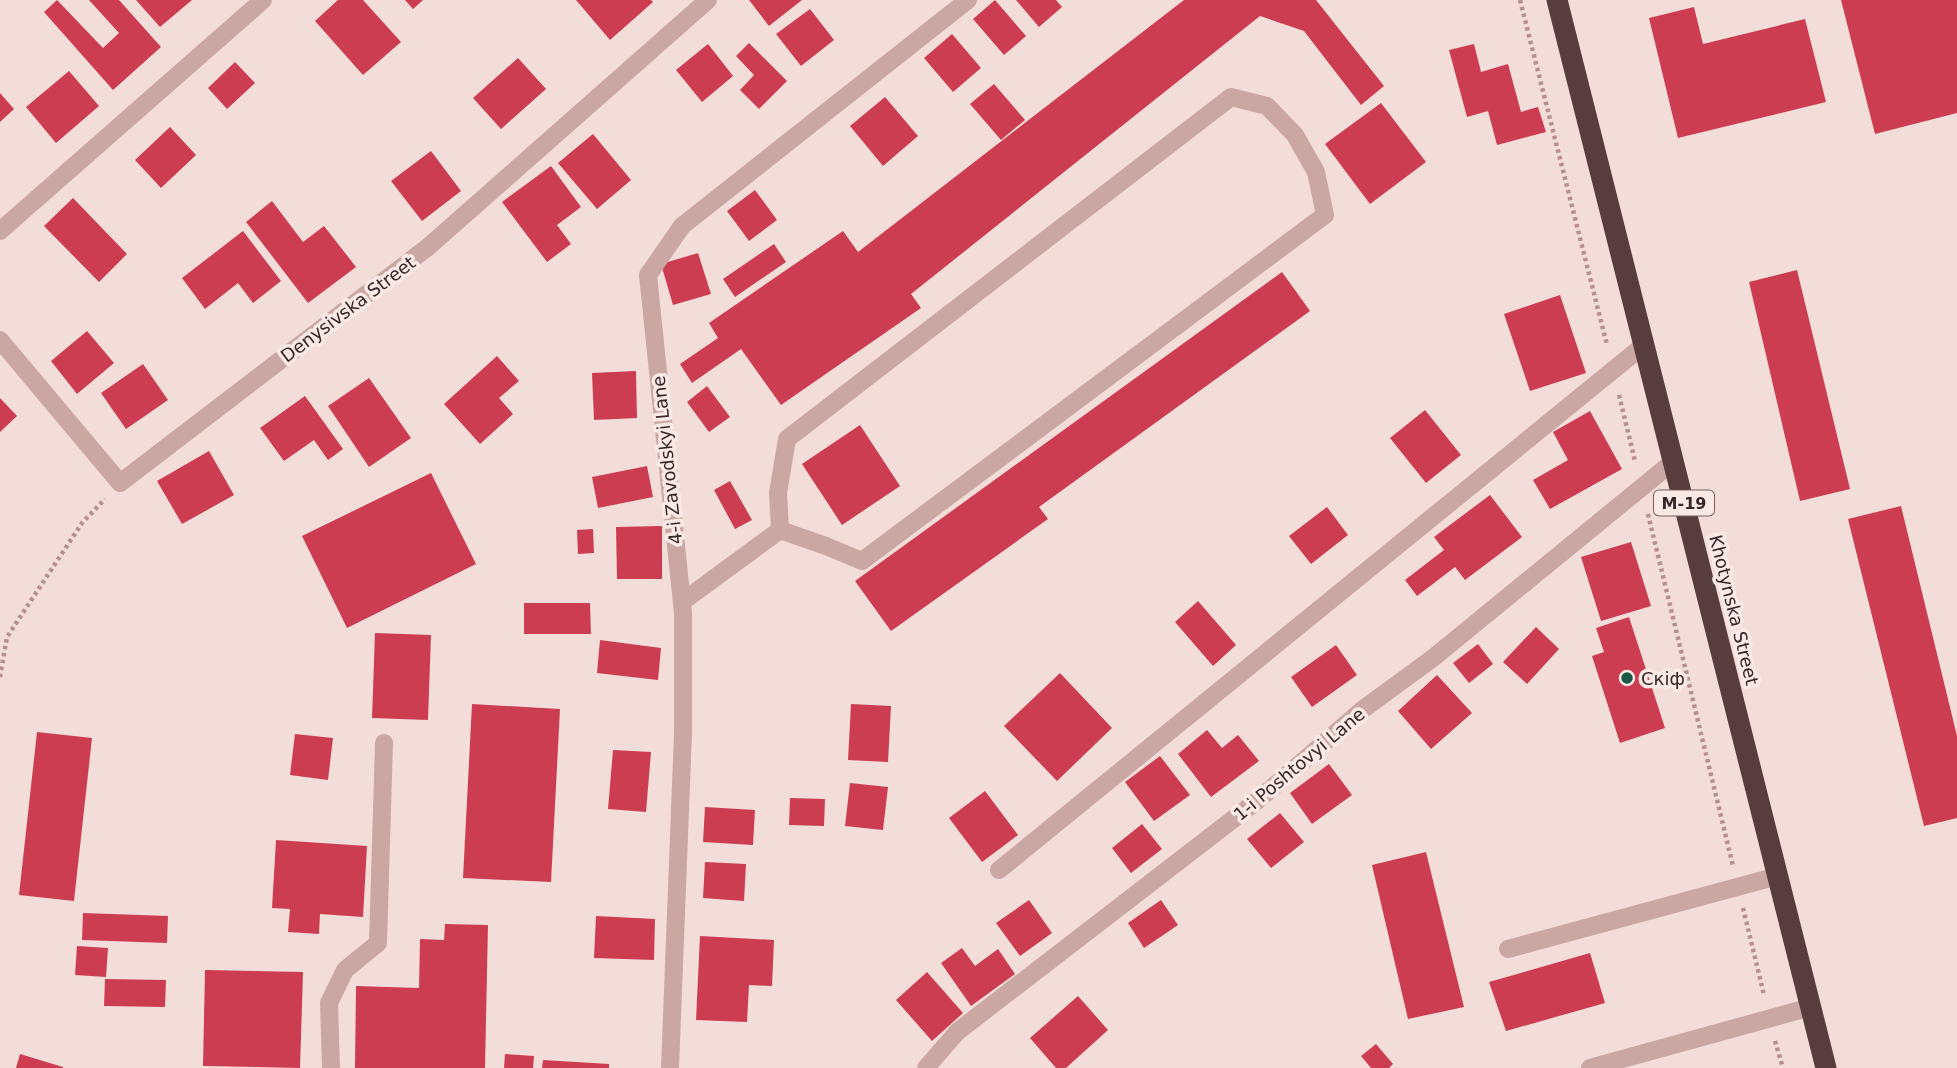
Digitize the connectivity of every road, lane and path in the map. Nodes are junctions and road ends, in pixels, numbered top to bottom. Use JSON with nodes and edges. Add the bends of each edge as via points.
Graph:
{"nodes":[{"id":1,"x":263,"y":0,"type":"edge"},
{"id":2,"x":708,"y":0,"type":"edge"},
{"id":3,"x":968,"y":0,"type":"edge"},
{"id":4,"x":1520,"y":0,"type":"edge"},
{"id":5,"x":1557,"y":0,"type":"edge"},
{"id":6,"x":0,"y":231,"type":"edge"},
{"id":7,"x":0,"y":340,"type":"edge"},
{"id":8,"x":1644,"y":345,"type":"junction"},
{"id":9,"x":1613,"y":370,"type":"junction"},
{"id":10,"x":1674,"y":461,"type":"junction"},
{"id":11,"x":120,"y":483,"type":"junction"},
{"id":12,"x":1642,"y":487,"type":"junction"},
{"id":13,"x":780,"y":530,"type":"junction"},
{"id":14,"x":682,"y":602,"type":"junction"},
{"id":15,"x":0,"y":677,"type":"edge"},
{"id":16,"x":384,"y":743,"type":"dead end"},
{"id":17,"x":999,"y":870,"type":"dead end"},
{"id":18,"x":1778,"y":876,"type":"junction"},
{"id":19,"x":1738,"y":887,"type":"junction"},
{"id":20,"x":1508,"y":949,"type":"dead end"},
{"id":21,"x":1811,"y":1007,"type":"junction"},
{"id":22,"x":1769,"y":1018,"type":"junction"},
{"id":23,"x":331,"y":1068,"type":"edge"},
{"id":24,"x":670,"y":1068,"type":"edge"},
{"id":25,"x":926,"y":1068,"type":"edge"},
{"id":26,"x":1590,"y":1068,"type":"edge"},
{"id":27,"x":1783,"y":1068,"type":"edge"},
{"id":28,"x":1826,"y":1068,"type":"edge"}],
"edges":[{"from":1,"to":6,"type":"street"},
{"from":2,"to":11,"type":"street","name":"Denysivska Street","via":[[428,247]]},
{"from":3,"to":14,"type":"street","name":"4-i Zavodskyi Lane","via":[[682,226],[648,275]]},
{"from":4,"to":9,"type":"path"},
{"from":5,"to":8,"type":"highway","name":"Khotynska Street","number":"М-19"},
{"from":7,"to":11,"type":"street"},
{"from":8,"to":9,"type":"street"},
{"from":8,"to":10,"type":"highway","name":"Khotynska Street","number":"М-19"},
{"from":9,"to":12,"type":"path"},
{"from":9,"to":17,"type":"street"},
{"from":10,"to":12,"type":"street","name":"1-i Poshtovyi Lane"},
{"from":10,"to":18,"type":"highway","name":"Khotynska Street","number":"М-19"},
{"from":11,"to":15,"type":"path","via":[[82,523],[7,637]]},
{"from":12,"to":19,"type":"path"},
{"from":12,"to":25,"type":"street","name":"1-i Poshtovyi Lane","via":[[1433,658],[1362,710],[1258,800],[957,1032]]},
{"from":13,"to":13,"type":"street","via":[[862,561],[1325,215],[1316,172],[1295,135],[1268,106],[1231,97],[1220,105],[787,439],[778,493]]},
{"from":13,"to":14,"type":"street"},
{"from":14,"to":24,"type":"street","name":"4-i Zavodskyi Lane","via":[[683,733]]},
{"from":16,"to":23,"type":"street","via":[[378,943],[345,971],[329,1003]]},
{"from":18,"to":19,"type":"street"},
{"from":18,"to":21,"type":"highway","name":"Khotynska Street","number":"М-19"},
{"from":19,"to":20,"type":"street"},
{"from":19,"to":22,"type":"path"},
{"from":21,"to":22,"type":"street"},
{"from":21,"to":28,"type":"highway","name":"Khotynska Street","number":"М-19"},
{"from":22,"to":26,"type":"street"},
{"from":22,"to":27,"type":"path"}]}
